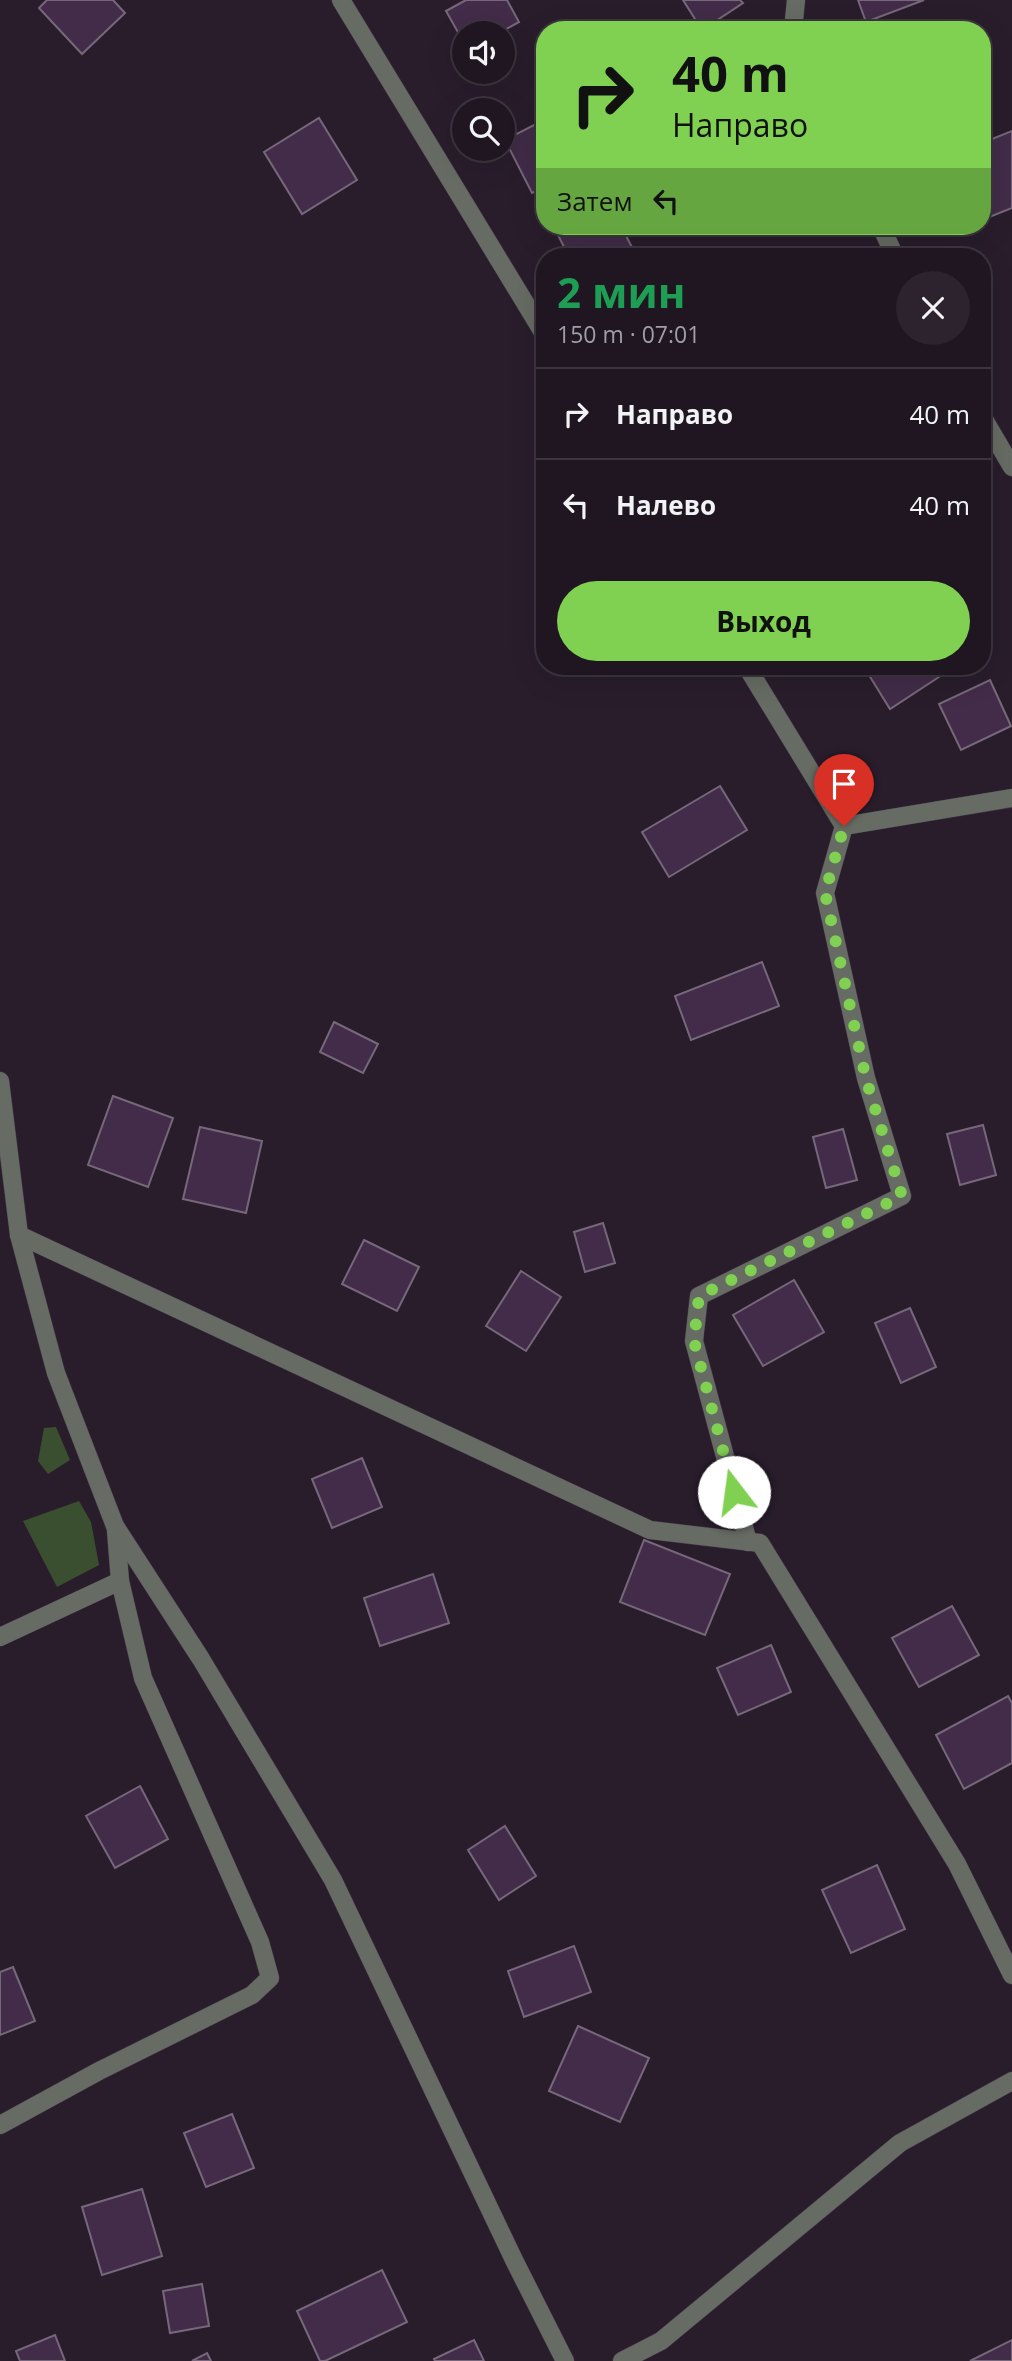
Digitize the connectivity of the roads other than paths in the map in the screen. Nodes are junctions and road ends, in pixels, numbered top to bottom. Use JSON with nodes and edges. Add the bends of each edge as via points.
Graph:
{"nodes":[{"id":1,"x":341,"y":0,"type":"edge"},
{"id":2,"x":796,"y":0,"type":"edge"},
{"id":3,"x":794,"y":21,"type":"edge"},
{"id":4,"x":536,"y":321,"type":"edge"},
{"id":5,"x":991,"y":431,"type":"edge"},
{"id":6,"x":1012,"y":467,"type":"edge"},
{"id":7,"x":752,"y":675,"type":"edge"},
{"id":8,"x":1012,"y":798,"type":"edge"},
{"id":9,"x":844,"y":826,"type":"junction"},
{"id":10,"x":0,"y":1081,"type":"edge"},
{"id":11,"x":7,"y":1205,"type":"edge"},
{"id":12,"x":19,"y":1235,"type":"junction"},
{"id":13,"x":115,"y":1526,"type":"junction"},
{"id":14,"x":748,"y":1542,"type":"junction"},
{"id":15,"x":120,"y":1581,"type":"junction"},
{"id":16,"x":0,"y":1637,"type":"edge"},
{"id":17,"x":1012,"y":1975,"type":"edge"},
{"id":18,"x":1012,"y":2081,"type":"edge"},
{"id":19,"x":0,"y":2125,"type":"edge"},
{"id":20,"x":565,"y":2361,"type":"edge"},
{"id":21,"x":622,"y":2361,"type":"edge"}],
"edges":[{"from":1,"to":4,"type":"street"},
{"from":2,"to":3,"type":"street"},
{"from":5,"to":6,"type":"street"},
{"from":7,"to":9,"type":"street"},
{"from":8,"to":9,"type":"street"},
{"from":9,"to":14,"type":"street","via":[[825,893],[866,1079],[902,1196],[699,1296],[694,1341]]},
{"from":10,"to":11,"type":"street"},
{"from":11,"to":12,"type":"street"},
{"from":12,"to":13,"type":"street","via":[[56,1373]]},
{"from":12,"to":14,"type":"street","via":[[650,1530]]},
{"from":13,"to":15,"type":"street"},
{"from":13,"to":20,"type":"street","via":[[333,1880]]},
{"from":14,"to":17,"type":"street","via":[[760,1543],[957,1864]]},
{"from":15,"to":16,"type":"street"},
{"from":15,"to":19,"type":"street","via":[[143,1678],[260,1942],[270,1978],[252,1995]]},
{"from":18,"to":21,"type":"street","via":[[900,2143],[661,2341]]}]}
